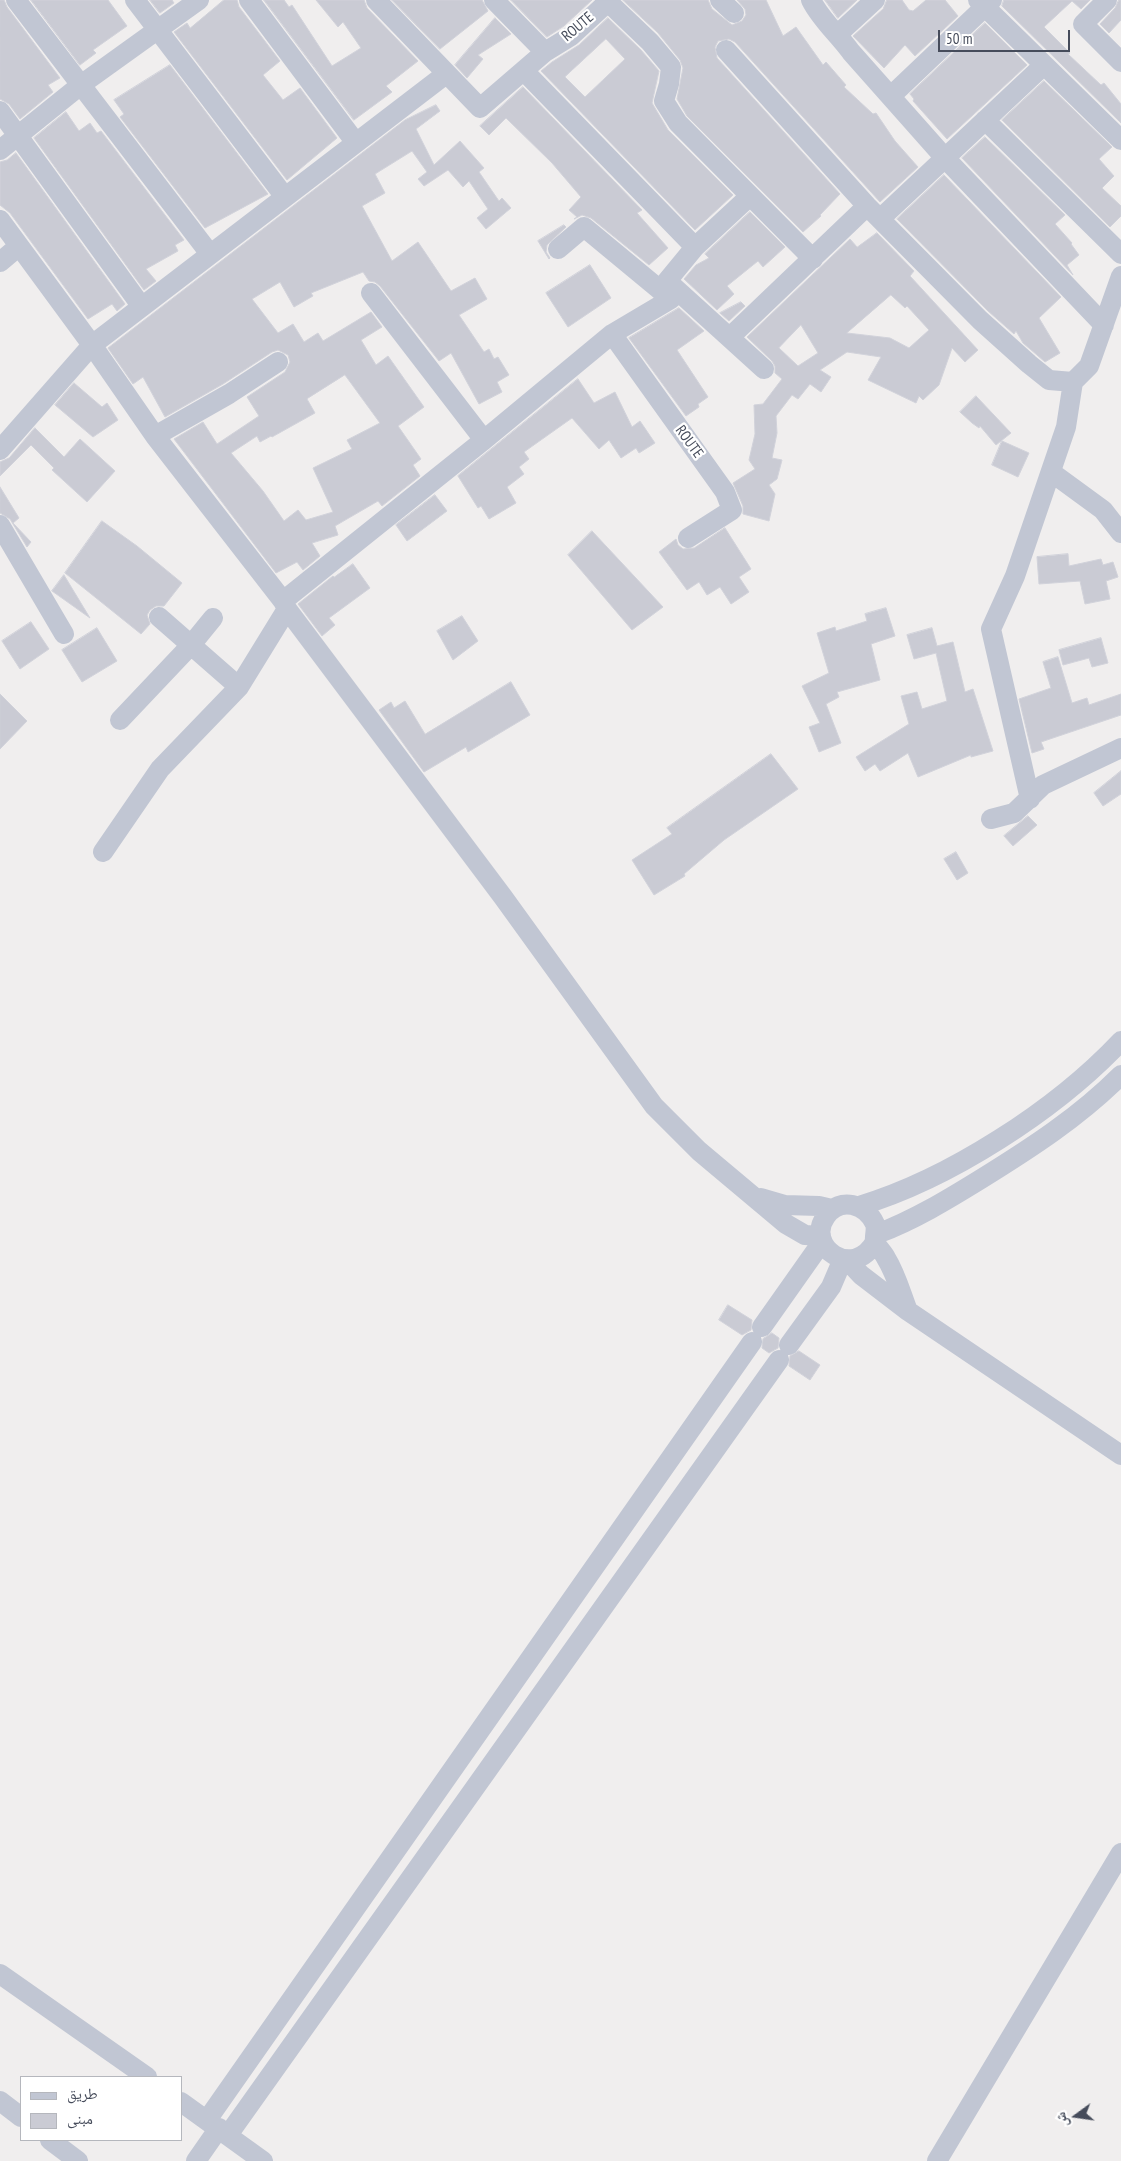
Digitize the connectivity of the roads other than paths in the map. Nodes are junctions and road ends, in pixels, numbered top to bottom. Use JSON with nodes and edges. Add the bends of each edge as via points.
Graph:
{"nodes":[{"id":1,"x":16,"y":0,"type":"edge"},
{"id":2,"x":135,"y":0,"type":"edge"},
{"id":3,"x":199,"y":0,"type":"edge"},
{"id":4,"x":249,"y":0,"type":"edge"},
{"id":5,"x":376,"y":0,"type":"edge"},
{"id":6,"x":494,"y":0,"type":"edge"},
{"id":7,"x":811,"y":0,"type":"edge"},
{"id":8,"x":874,"y":0,"type":"edge"},
{"id":9,"x":1107,"y":0,"type":"edge"},
{"id":10,"x":608,"y":1,"type":"edge"},
{"id":11,"x":985,"y":2,"type":"edge"},
{"id":12,"x":159,"y":30,"type":"junction"},
{"id":13,"x":838,"y":34,"type":"junction"},
{"id":14,"x":726,"y":50,"type":"dead end"},
{"id":15,"x":544,"y":52,"type":"junction"},
{"id":16,"x":1121,"y":62,"type":"edge"},
{"id":17,"x":1044,"y":65,"type":"junction"},
{"id":18,"x":524,"y":70,"type":"junction"},
{"id":19,"x":446,"y":74,"type":"junction"},
{"id":20,"x":82,"y":84,"type":"junction"},
{"id":21,"x":891,"y":96,"type":"junction"},
{"id":22,"x":0,"y":112,"type":"edge"},
{"id":23,"x":985,"y":120,"type":"junction"},
{"id":24,"x":18,"y":136,"type":"junction"},
{"id":25,"x":1121,"y":140,"type":"edge"},
{"id":26,"x":356,"y":143,"type":"junction"},
{"id":27,"x":0,"y":150,"type":"edge"},
{"id":28,"x":944,"y":158,"type":"junction"},
{"id":29,"x":750,"y":196,"type":"junction"},
{"id":30,"x":285,"y":197,"type":"junction"},
{"id":31,"x":874,"y":212,"type":"junction"},
{"id":32,"x":0,"y":220,"type":"edge"},
{"id":33,"x":19,"y":246,"type":"junction"},
{"id":34,"x":695,"y":247,"type":"junction"},
{"id":35,"x":558,"y":249,"type":"dead end"},
{"id":36,"x":210,"y":254,"type":"junction"},
{"id":37,"x":1121,"y":254,"type":"edge"},
{"id":38,"x":813,"y":259,"type":"junction"},
{"id":39,"x":0,"y":262,"type":"edge"},
{"id":40,"x":1121,"y":276,"type":"edge"},
{"id":41,"x":371,"y":292,"type":"dead end"},
{"id":42,"x":142,"y":307,"type":"junction"},
{"id":43,"x":1104,"y":325,"type":"junction"},
{"id":44,"x":612,"y":334,"type":"junction"},
{"id":45,"x":730,"y":337,"type":"junction"},
{"id":46,"x":92,"y":345,"type":"junction"},
{"id":47,"x":278,"y":362,"type":"dead end"},
{"id":48,"x":764,"y":370,"type":"dead end"},
{"id":49,"x":1073,"y":382,"type":"junction"},
{"id":50,"x":154,"y":436,"type":"junction"},
{"id":51,"x":484,"y":440,"type":"junction"},
{"id":52,"x":0,"y":450,"type":"edge"},
{"id":53,"x":1051,"y":472,"type":"junction"},
{"id":54,"x":0,"y":525,"type":"edge"},
{"id":55,"x":1121,"y":533,"type":"edge"},
{"id":56,"x":688,"y":538,"type":"dead end"},
{"id":57,"x":285,"y":605,"type":"junction"},
{"id":58,"x":159,"y":616,"type":"dead end"},
{"id":59,"x":213,"y":618,"type":"dead end"},
{"id":60,"x":64,"y":634,"type":"dead end"},
{"id":61,"x":191,"y":645,"type":"junction"},
{"id":62,"x":239,"y":687,"type":"junction"},
{"id":63,"x":120,"y":720,"type":"dead end"},
{"id":64,"x":1121,"y":748,"type":"edge"},
{"id":65,"x":1030,"y":799,"type":"junction"},
{"id":66,"x":991,"y":819,"type":"dead end"},
{"id":67,"x":103,"y":852,"type":"dead end"},
{"id":68,"x":1121,"y":1041,"type":"edge"},
{"id":69,"x":1121,"y":1075,"type":"edge"},
{"id":70,"x":754,"y":1196,"type":"junction"},
{"id":71,"x":859,"y":1206,"type":"junction"},
{"id":72,"x":832,"y":1209,"type":"junction"},
{"id":73,"x":876,"y":1238,"type":"junction"},
{"id":74,"x":822,"y":1239,"type":"junction"},
{"id":75,"x":845,"y":1260,"type":"junction"},
{"id":76,"x":908,"y":1311,"type":"junction"},
{"id":77,"x":1121,"y":1455,"type":"edge"},
{"id":78,"x":1121,"y":1853,"type":"edge"},
{"id":79,"x":0,"y":1974,"type":"edge"},
{"id":80,"x":146,"y":2076,"type":"edge"},
{"id":81,"x":0,"y":2101,"type":"edge"},
{"id":82,"x":182,"y":2103,"type":"edge"},
{"id":83,"x":20,"y":2116,"type":"edge"},
{"id":84,"x":218,"y":2128,"type":"junction"},
{"id":85,"x":51,"y":2141,"type":"edge"},
{"id":86,"x":78,"y":2161,"type":"edge"},
{"id":87,"x":196,"y":2161,"type":"edge"},
{"id":88,"x":264,"y":2161,"type":"edge"},
{"id":89,"x":937,"y":2161,"type":"edge"}],
"edges":[{"from":1,"to":20,"type":"street"},
{"from":2,"to":12,"type":"street"},
{"from":3,"to":12,"type":"street"},
{"from":4,"to":26,"type":"street"},
{"from":5,"to":19,"type":"street"},
{"from":6,"to":15,"type":"street"},
{"from":7,"to":13,"type":"street","via":[[818,14]]},
{"from":8,"to":13,"type":"street"},
{"from":9,"to":16,"type":"street","via":[[1083,24]]},
{"from":10,"to":15,"type":"street","name":"ROUTE","via":[[571,36]]},
{"from":10,"to":29,"type":"street","via":[[671,67],[664,101],[678,122]]},
{"from":11,"to":17,"type":"street"},
{"from":11,"to":21,"type":"street"},
{"from":12,"to":20,"type":"street"},
{"from":12,"to":30,"type":"street"},
{"from":13,"to":21,"type":"street"},
{"from":14,"to":31,"type":"street"},
{"from":15,"to":18,"type":"street","name":"ROUTE"},
{"from":17,"to":23,"type":"street"},
{"from":17,"to":25,"type":"street"},
{"from":18,"to":19,"type":"street","name":"ROUTE","via":[[480,108]]},
{"from":18,"to":34,"type":"street"},
{"from":19,"to":26,"type":"street"},
{"from":20,"to":24,"type":"street"},
{"from":20,"to":36,"type":"street"},
{"from":21,"to":28,"type":"street"},
{"from":22,"to":24,"type":"street"},
{"from":23,"to":28,"type":"street"},
{"from":23,"to":37,"type":"street"},
{"from":24,"to":27,"type":"street"},
{"from":24,"to":42,"type":"street"},
{"from":26,"to":30,"type":"street"},
{"from":28,"to":31,"type":"street"},
{"from":28,"to":43,"type":"street"},
{"from":29,"to":34,"type":"street"},
{"from":29,"to":38,"type":"street"},
{"from":30,"to":36,"type":"street"},
{"from":31,"to":38,"type":"street"},
{"from":31,"to":49,"type":"street","via":[[980,320],[1029,364],[1049,380]]},
{"from":32,"to":33,"type":"street"},
{"from":33,"to":39,"type":"street"},
{"from":33,"to":46,"type":"street"},
{"from":34,"to":45,"type":"street","via":[[667,281]]},
{"from":35,"to":44,"type":"street","via":[[584,227],[671,299]]},
{"from":36,"to":42,"type":"street"},
{"from":38,"to":45,"type":"street"},
{"from":40,"to":43,"type":"street"},
{"from":41,"to":51,"type":"street"},
{"from":42,"to":46,"type":"street"},
{"from":43,"to":49,"type":"street","via":[[1089,366]]},
{"from":44,"to":51,"type":"street"},
{"from":44,"to":56,"type":"street","name":"ROUTE","via":[[725,492],[732,510]]},
{"from":45,"to":48,"type":"street"},
{"from":46,"to":50,"type":"street"},
{"from":46,"to":52,"type":"street"},
{"from":47,"to":50,"type":"street"},
{"from":49,"to":53,"type":"street","via":[[1066,427]]},
{"from":50,"to":57,"type":"street"},
{"from":51,"to":57,"type":"street"},
{"from":53,"to":55,"type":"street","via":[[1103,510]]},
{"from":53,"to":65,"type":"street","via":[[1015,576],[991,629]]},
{"from":54,"to":60,"type":"street"},
{"from":57,"to":62,"type":"street"},
{"from":57,"to":70,"type":"street","via":[[654,1106],[699,1151]]},
{"from":58,"to":61,"type":"street"},
{"from":59,"to":61,"type":"street"},
{"from":61,"to":62,"type":"street"},
{"from":61,"to":63,"type":"street"},
{"from":62,"to":67,"type":"street","via":[[160,769]]},
{"from":64,"to":65,"type":"street","via":[[1043,785]]},
{"from":65,"to":66,"type":"street","via":[[1014,813]]},
{"from":68,"to":71,"type":"street","via":[[1044,1109],[991,1144],[924,1182]]},
{"from":69,"to":73,"type":"street","via":[[1086,1107],[1033,1146],[928,1212]]},
{"from":70,"to":72,"type":"street","via":[[784,1205]]},
{"from":70,"to":74,"type":"street","via":[[795,1230]]},
{"from":71,"to":72,"type":"street","via":[[840,1205]]},
{"from":71,"to":73,"type":"street","via":[[870,1214],[876,1226]]},
{"from":72,"to":74,"type":"street","via":[[822,1224]]},
{"from":73,"to":75,"type":"street","via":[[864,1256]]},
{"from":73,"to":76,"type":"street"},
{"from":74,"to":75,"type":"street","via":[[828,1251]]},
{"from":74,"to":84,"type":"street"},
{"from":75,"to":76,"type":"street"},
{"from":75,"to":84,"type":"street","via":[[831,1287]]},
{"from":76,"to":77,"type":"street"},
{"from":78,"to":89,"type":"street"},
{"from":79,"to":80,"type":"street"},
{"from":81,"to":83,"type":"street"},
{"from":82,"to":84,"type":"street"},
{"from":84,"to":87,"type":"street"},
{"from":84,"to":88,"type":"street"},
{"from":85,"to":86,"type":"street"}]}
